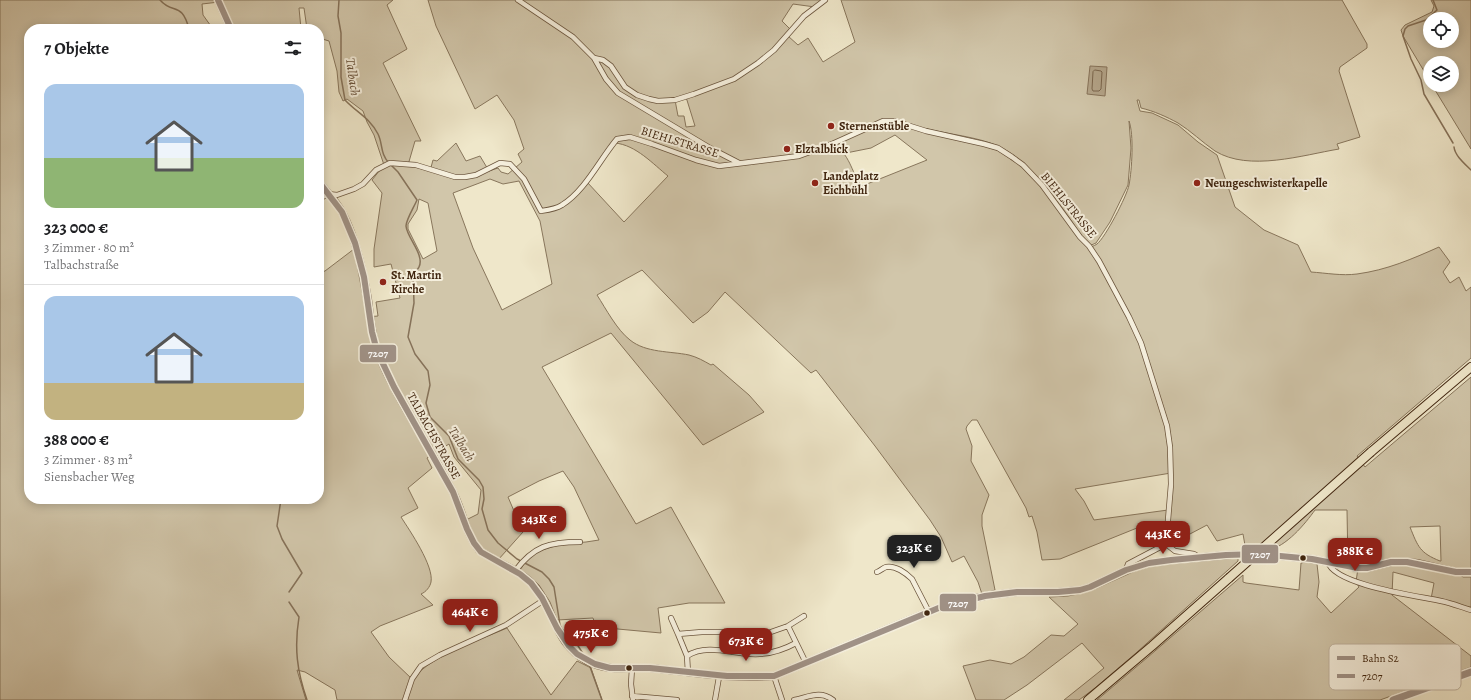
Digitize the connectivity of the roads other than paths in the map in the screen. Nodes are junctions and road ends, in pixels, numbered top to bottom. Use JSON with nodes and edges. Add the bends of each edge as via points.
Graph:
{"nodes":[{"id":1,"x":218,"y":0,"type":"edge"},
{"id":2,"x":518,"y":0,"type":"edge"},
{"id":3,"x":825,"y":0,"type":"edge"},
{"id":4,"x":229,"y":24,"type":"edge"},
{"id":5,"x":594,"y":58,"type":"junction"},
{"id":6,"x":610,"y":66,"type":"junction"},
{"id":7,"x":603,"y":73,"type":"junction"},
{"id":8,"x":740,"y":164,"type":"junction"},
{"id":9,"x":324,"y":189,"type":"edge"},
{"id":10,"x":328,"y":194,"type":"junction"},
{"id":11,"x":324,"y":196,"type":"edge"},
{"id":12,"x":1471,"y":367,"type":"edge"},
{"id":13,"x":580,"y":542,"type":"dead end"},
{"id":14,"x":1166,"y":544,"type":"junction"},
{"id":15,"x":1199,"y":558,"type":"junction"},
{"id":16,"x":1328,"y":562,"type":"junction"},
{"id":17,"x":1126,"y":570,"type":"junction"},
{"id":18,"x":515,"y":571,"type":"junction"},
{"id":19,"x":878,"y":572,"type":"dead end"},
{"id":20,"x":1471,"y":572,"type":"edge"},
{"id":21,"x":544,"y":600,"type":"junction"},
{"id":22,"x":1471,"y":610,"type":"edge"},
{"id":23,"x":929,"y":612,"type":"junction"},
{"id":24,"x":804,"y":616,"type":"dead end"},
{"id":25,"x":671,"y":618,"type":"dead end"},
{"id":26,"x":788,"y":626,"type":"junction"},
{"id":27,"x":678,"y":634,"type":"junction"},
{"id":28,"x":796,"y":643,"type":"junction"},
{"id":29,"x":687,"y":656,"type":"junction"},
{"id":30,"x":806,"y":663,"type":"junction"},
{"id":31,"x":632,"y":668,"type":"junction"},
{"id":32,"x":688,"y":673,"type":"junction"},
{"id":33,"x":774,"y":676,"type":"junction"},
{"id":34,"x":720,"y":677,"type":"junction"},
{"id":35,"x":633,"y":698,"type":"edge"},
{"id":36,"x":405,"y":700,"type":"edge"},
{"id":37,"x":677,"y":700,"type":"edge"},
{"id":38,"x":715,"y":700,"type":"edge"},
{"id":39,"x":782,"y":700,"type":"edge"},
{"id":40,"x":794,"y":700,"type":"edge"},
{"id":41,"x":833,"y":700,"type":"edge"},
{"id":42,"x":1088,"y":700,"type":"edge"}],
"edges":[{"from":1,"to":4,"type":"street"},
{"from":2,"to":5,"type":"street","via":[[573,37]]},
{"from":3,"to":6,"type":"street","via":[[804,16],[774,50],[758,63],[734,79],[675,100],[649,100],[637,95],[625,87]]},
{"from":5,"to":6,"type":"street","via":[[603,60]]},
{"from":5,"to":7,"type":"street","name":"BIEHLSTRASSE"},
{"from":6,"to":7,"type":"street"},
{"from":7,"to":8,"type":"street","name":"BIEHLSTRASSE","via":[[618,93]]},
{"from":8,"to":10,"type":"street","name":"BIEHLSTRASSE","via":[[719,166],[630,137],[617,139],[576,194],[553,209],[541,211],[524,179],[510,164],[500,163],[476,175],[465,177],[455,177],[416,166],[388,163],[354,189],[337,195]]},
{"from":8,"to":14,"type":"street","name":"BIEHLSTRASSE","via":[[799,156],[888,120],[998,148],[1023,165],[1042,184],[1099,261],[1141,343],[1167,426],[1170,447],[1171,484]]},
{"from":9,"to":10,"type":"street","name":"TALBACHSTRASSE"},
{"from":10,"to":11,"type":"street"},
{"from":10,"to":18,"type":"street","name":"TALBACHSTRASSE","via":[[342,211],[352,233],[367,294],[376,349],[392,384],[452,490],[472,539],[480,551]]},
{"from":12,"to":42,"type":"highway","bridge":true},
{"from":13,"to":18,"type":"street","via":[[562,542],[536,550],[525,558]]},
{"from":14,"to":15,"type":"street","via":[[1175,551],[1194,554]]},
{"from":14,"to":17,"type":"street","via":[[1128,564]]},
{"from":15,"to":16,"type":"street","name":"TALBACHSTRASSE","via":[[1259,554]]},
{"from":15,"to":17,"type":"street","name":"TALBACHSTRASSE","via":[[1149,563]]},
{"from":16,"to":20,"type":"street","name":"TALBACHSTRASSE","via":[[1367,568],[1391,562],[1407,562],[1456,572]]},
{"from":16,"to":22,"type":"street","via":[[1329,567],[1338,574],[1360,583]]},
{"from":17,"to":23,"type":"street","name":"TALBACHSTRASSE","via":[[1080,590],[992,595]]},
{"from":18,"to":21,"type":"street","name":"TALBACHSTRASSE","via":[[534,586]]},
{"from":19,"to":23,"type":"street","via":[[891,567],[909,575]]},
{"from":21,"to":31,"type":"street","name":"TALBACHSTRASSE","via":[[566,645],[578,656],[596,666]]},
{"from":21,"to":36,"type":"street","via":[[506,625],[440,654],[421,666],[412,679]]},
{"from":23,"to":30,"type":"street","name":"TALBACHSTRASSE"},
{"from":24,"to":26,"type":"street"},
{"from":25,"to":27,"type":"street"},
{"from":26,"to":27,"type":"street","via":[[745,636],[722,632]]},
{"from":26,"to":28,"type":"street"},
{"from":27,"to":29,"type":"street"},
{"from":28,"to":29,"type":"street","via":[[763,654],[708,650]]},
{"from":28,"to":30,"type":"street"},
{"from":29,"to":32,"type":"street"},
{"from":30,"to":33,"type":"street","name":"TALBACHSTRASSE"},
{"from":31,"to":32,"type":"street","name":"TALBACHSTRASSE"},
{"from":31,"to":35,"type":"street"},
{"from":32,"to":34,"type":"street","name":"TALBACHSTRASSE"},
{"from":33,"to":34,"type":"street","name":"TALBACHSTRASSE"},
{"from":33,"to":39,"type":"street"},
{"from":34,"to":38,"type":"street"},
{"from":35,"to":37,"type":"street"},
{"from":40,"to":41,"type":"street","via":[[817,694],[829,696]]}]}
